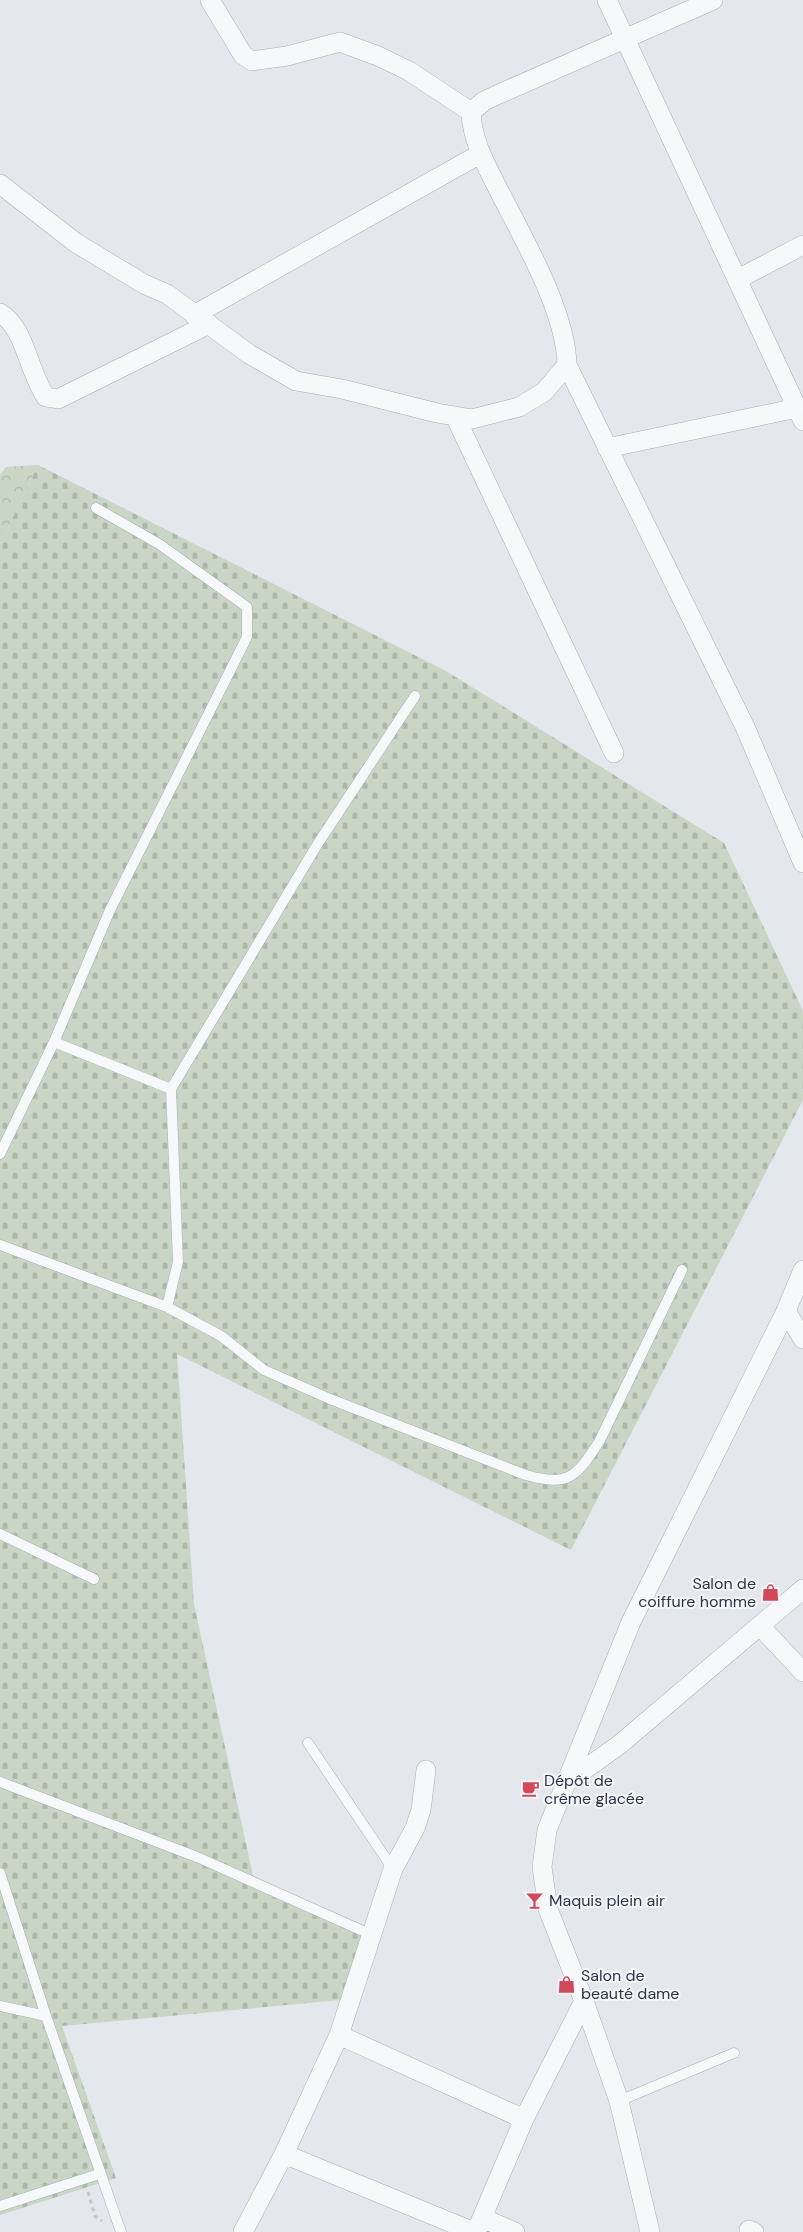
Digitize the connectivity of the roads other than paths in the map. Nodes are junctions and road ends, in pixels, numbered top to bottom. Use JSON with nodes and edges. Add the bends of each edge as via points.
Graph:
{"nodes":[{"id":1,"x":210,"y":0,"type":"edge"},
{"id":2,"x":607,"y":0,"type":"edge"},
{"id":3,"x":713,"y":0,"type":"edge"},
{"id":4,"x":625,"y":38,"type":"junction"},
{"id":5,"x":472,"y":112,"type":"junction"},
{"id":6,"x":480,"y":154,"type":"junction"},
{"id":7,"x":0,"y":184,"type":"edge"},
{"id":8,"x":803,"y":245,"type":"edge"},
{"id":9,"x":738,"y":279,"type":"junction"},
{"id":10,"x":0,"y":313,"type":"edge"},
{"id":11,"x":201,"y":319,"type":"junction"},
{"id":12,"x":567,"y":365,"type":"junction"},
{"id":13,"x":800,"y":414,"type":"edge"},
{"id":14,"x":455,"y":416,"type":"junction"},
{"id":15,"x":607,"y":448,"type":"junction"},
{"id":16,"x":96,"y":508,"type":"dead end"},
{"id":17,"x":415,"y":696,"type":"dead end"},
{"id":18,"x":614,"y":753,"type":"dead end"},
{"id":19,"x":803,"y":863,"type":"edge"},
{"id":20,"x":54,"y":1042,"type":"junction"},
{"id":21,"x":170,"y":1089,"type":"junction"},
{"id":22,"x":0,"y":1154,"type":"edge"},
{"id":23,"x":0,"y":1245,"type":"edge"},
{"id":24,"x":682,"y":1270,"type":"dead end"},
{"id":25,"x":803,"y":1270,"type":"edge"},
{"id":26,"x":167,"y":1307,"type":"junction"},
{"id":27,"x":786,"y":1311,"type":"junction"},
{"id":28,"x":803,"y":1339,"type":"edge"},
{"id":29,"x":0,"y":1534,"type":"edge"},
{"id":30,"x":94,"y":1579,"type":"dead end"},
{"id":31,"x":803,"y":1589,"type":"edge"},
{"id":32,"x":760,"y":1626,"type":"junction"},
{"id":33,"x":803,"y":1672,"type":"edge"},
{"id":34,"x":308,"y":1743,"type":"dead end"},
{"id":35,"x":426,"y":1770,"type":"dead end"},
{"id":36,"x":0,"y":1782,"type":"edge"},
{"id":37,"x":564,"y":1784,"type":"junction"},
{"id":38,"x":393,"y":1869,"type":"junction"},
{"id":39,"x":0,"y":1873,"type":"edge"},
{"id":40,"x":372,"y":1935,"type":"junction"},
{"id":41,"x":584,"y":2000,"type":"junction"},
{"id":42,"x":0,"y":2006,"type":"edge"},
{"id":43,"x":46,"y":2016,"type":"junction"},
{"id":44,"x":339,"y":2035,"type":"junction"},
{"id":45,"x":734,"y":2053,"type":"dead end"},
{"id":46,"x":619,"y":2101,"type":"junction"},
{"id":47,"x":524,"y":2119,"type":"junction"},
{"id":48,"x":284,"y":2154,"type":"junction"},
{"id":49,"x":100,"y":2174,"type":"junction"},
{"id":50,"x":0,"y":2206,"type":"edge"},
{"id":51,"x":477,"y":2227,"type":"edge"},
{"id":52,"x":121,"y":2232,"type":"edge"},
{"id":53,"x":244,"y":2232,"type":"edge"},
{"id":54,"x":515,"y":2232,"type":"edge"},
{"id":55,"x":650,"y":2232,"type":"edge"}],
"edges":[{"from":1,"to":5,"type":"street","via":[[243,55],[252,61],[266,61],[340,42],[409,71]]},
{"from":2,"to":4,"type":"street"},
{"from":3,"to":4,"type":"street"},
{"from":4,"to":5,"type":"street","via":[[484,101]]},
{"from":4,"to":9,"type":"street"},
{"from":5,"to":6,"type":"street"},
{"from":6,"to":11,"type":"street"},
{"from":6,"to":12,"type":"street","via":[[556,312]]},
{"from":7,"to":11,"type":"street","via":[[76,243],[144,284],[167,294]]},
{"from":8,"to":9,"type":"street"},
{"from":9,"to":13,"type":"street"},
{"from":10,"to":11,"type":"street","via":[[8,318],[19,336],[38,386],[46,397],[58,399]]},
{"from":11,"to":14,"type":"street","via":[[249,354],[296,381],[342,388]]},
{"from":12,"to":14,"type":"street","via":[[544,392],[519,407],[472,419]]},
{"from":12,"to":15,"type":"street"},
{"from":13,"to":15,"type":"street"},
{"from":14,"to":18,"type":"street"},
{"from":15,"to":19,"type":"street","via":[[745,727]]},
{"from":16,"to":20,"type":"lane","via":[[159,544],[247,607],[247,637],[110,910]]},
{"from":17,"to":21,"type":"lane","via":[[316,845]]},
{"from":20,"to":21,"type":"lane"},
{"from":20,"to":22,"type":"lane"},
{"from":21,"to":26,"type":"lane","via":[[178,1262]]},
{"from":23,"to":26,"type":"lane"},
{"from":24,"to":26,"type":"lane","via":[[599,1442],[585,1464],[571,1477],[548,1482],[356,1409],[264,1370],[221,1336]]},
{"from":25,"to":27,"type":"street"},
{"from":27,"to":28,"type":"street"},
{"from":27,"to":37,"type":"street","via":[[631,1622]]},
{"from":29,"to":30,"type":"lane"},
{"from":31,"to":32,"type":"street"},
{"from":32,"to":33,"type":"street"},
{"from":32,"to":37,"type":"street","via":[[619,1745]]},
{"from":34,"to":38,"type":"lane"},
{"from":35,"to":38,"type":"street","via":[[421,1810],[415,1828]]},
{"from":36,"to":40,"type":"lane","via":[[197,1857]]},
{"from":37,"to":41,"type":"street","via":[[547,1830],[542,1867],[548,1909]]},
{"from":38,"to":40,"type":"street"},
{"from":39,"to":43,"type":"lane"},
{"from":40,"to":44,"type":"street"},
{"from":41,"to":46,"type":"street"},
{"from":41,"to":47,"type":"street"},
{"from":42,"to":43,"type":"lane"},
{"from":43,"to":49,"type":"lane"},
{"from":44,"to":47,"type":"street"},
{"from":44,"to":48,"type":"street"},
{"from":45,"to":46,"type":"lane"},
{"from":46,"to":55,"type":"street"},
{"from":47,"to":51,"type":"street"},
{"from":48,"to":51,"type":"street"},
{"from":48,"to":53,"type":"street"},
{"from":49,"to":50,"type":"lane"},
{"from":49,"to":52,"type":"lane"},
{"from":51,"to":54,"type":"street"}]}
